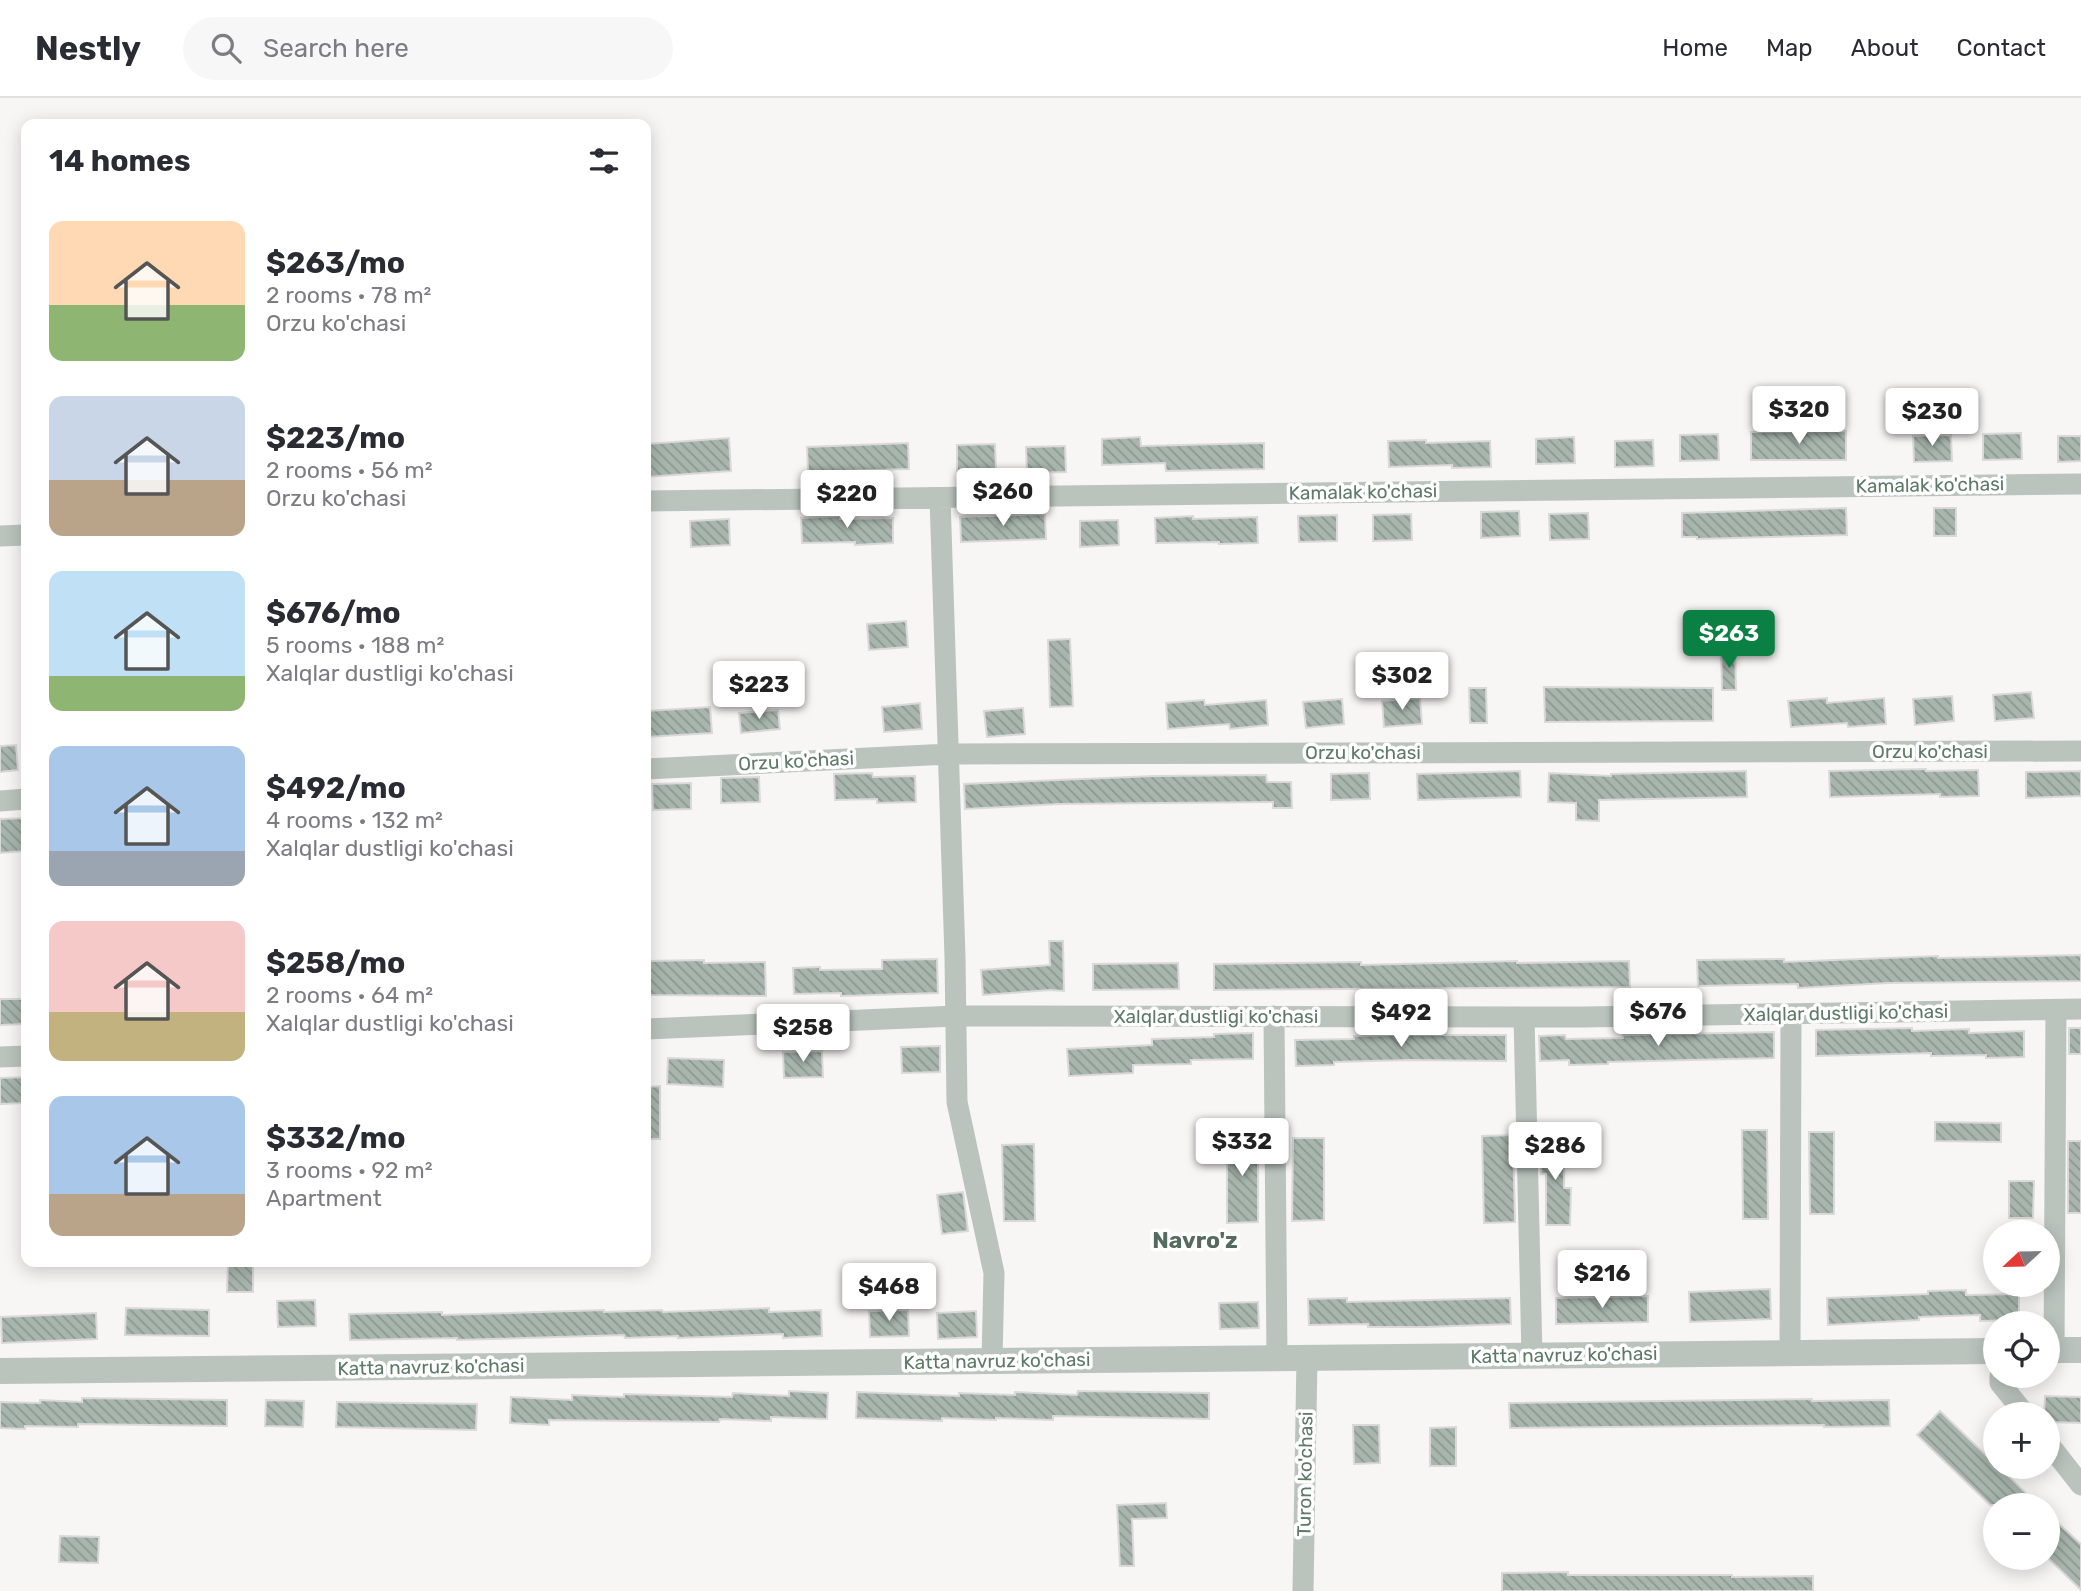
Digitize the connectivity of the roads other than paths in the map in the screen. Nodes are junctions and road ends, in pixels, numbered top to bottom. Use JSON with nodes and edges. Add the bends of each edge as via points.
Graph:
{"nodes":[{"id":1,"x":2081,"y":484,"type":"edge"},
{"id":2,"x":940,"y":498,"type":"junction"},
{"id":3,"x":651,"y":501,"type":"edge"},
{"id":4,"x":21,"y":535,"type":"edge"},
{"id":5,"x":0,"y":536,"type":"edge"},
{"id":6,"x":2081,"y":751,"type":"edge"},
{"id":7,"x":949,"y":754,"type":"junction"},
{"id":8,"x":651,"y":769,"type":"edge"},
{"id":9,"x":21,"y":799,"type":"edge"},
{"id":10,"x":0,"y":801,"type":"edge"},
{"id":11,"x":2081,"y":1009,"type":"edge"},
{"id":12,"x":2056,"y":1010,"type":"junction"},
{"id":13,"x":1791,"y":1014,"type":"junction"},
{"id":14,"x":956,"y":1016,"type":"junction"},
{"id":15,"x":1274,"y":1016,"type":"junction"},
{"id":16,"x":1524,"y":1017,"type":"junction"},
{"id":17,"x":651,"y":1029,"type":"edge"},
{"id":18,"x":21,"y":1056,"type":"edge"},
{"id":19,"x":0,"y":1057,"type":"edge"},
{"id":20,"x":2052,"y":1311,"type":"edge"},
{"id":21,"x":2060,"y":1350,"type":"edge"},
{"id":22,"x":2081,"y":1350,"type":"edge"},
{"id":23,"x":1983,"y":1351,"type":"edge"},
{"id":24,"x":1790,"y":1353,"type":"junction"},
{"id":25,"x":1532,"y":1356,"type":"junction"},
{"id":26,"x":1277,"y":1358,"type":"junction"},
{"id":27,"x":1307,"y":1358,"type":"junction"},
{"id":28,"x":992,"y":1361,"type":"junction"},
{"id":29,"x":0,"y":1371,"type":"edge"},
{"id":30,"x":2004,"y":1388,"type":"edge"},
{"id":31,"x":2015,"y":1402,"type":"edge"},
{"id":32,"x":2060,"y":1459,"type":"edge"},
{"id":33,"x":2081,"y":1486,"type":"edge"},
{"id":34,"x":1303,"y":1591,"type":"edge"}],
"edges":[{"from":1,"to":2,"type":"street","name":"Kamalak ko'chasi"},
{"from":2,"to":3,"type":"street","name":"Kamalak ko'chasi"},
{"from":2,"to":7,"type":"street"},
{"from":4,"to":5,"type":"street"},
{"from":6,"to":7,"type":"street","name":"Orzu ko'chasi"},
{"from":7,"to":8,"type":"street","name":"Orzu ko'chasi"},
{"from":7,"to":14,"type":"street"},
{"from":9,"to":10,"type":"street"},
{"from":11,"to":12,"type":"street","name":"Xalqlar dustligi ko'chasi"},
{"from":12,"to":13,"type":"street","name":"Xalqlar dustligi ko'chasi"},
{"from":12,"to":20,"type":"street"},
{"from":13,"to":16,"type":"street","name":"Xalqlar dustligi ko'chasi"},
{"from":13,"to":24,"type":"street"},
{"from":14,"to":15,"type":"street","name":"Xalqlar dustligi ko'chasi"},
{"from":14,"to":17,"type":"street","name":"Xalqlar dustligi ko'chasi"},
{"from":14,"to":28,"type":"street","via":[[957,1102],[995,1273]]},
{"from":15,"to":16,"type":"street","name":"Xalqlar dustligi ko'chasi"},
{"from":15,"to":26,"type":"street"},
{"from":16,"to":25,"type":"street"},
{"from":18,"to":19,"type":"street"},
{"from":21,"to":22,"type":"street"},
{"from":23,"to":24,"type":"street","name":"Katta navruz ko'chasi"},
{"from":24,"to":25,"type":"street","name":"Katta navruz ko'chasi"},
{"from":25,"to":27,"type":"street","name":"Katta navruz ko'chasi"},
{"from":26,"to":27,"type":"street","name":"Katta navruz ko'chasi"},
{"from":26,"to":28,"type":"street","name":"Katta navruz ko'chasi"},
{"from":27,"to":34,"type":"street","name":"Turon ko'chasi"},
{"from":28,"to":29,"type":"street","name":"Katta navruz ko'chasi"},
{"from":30,"to":31,"type":"street"},
{"from":32,"to":33,"type":"street"}]}
